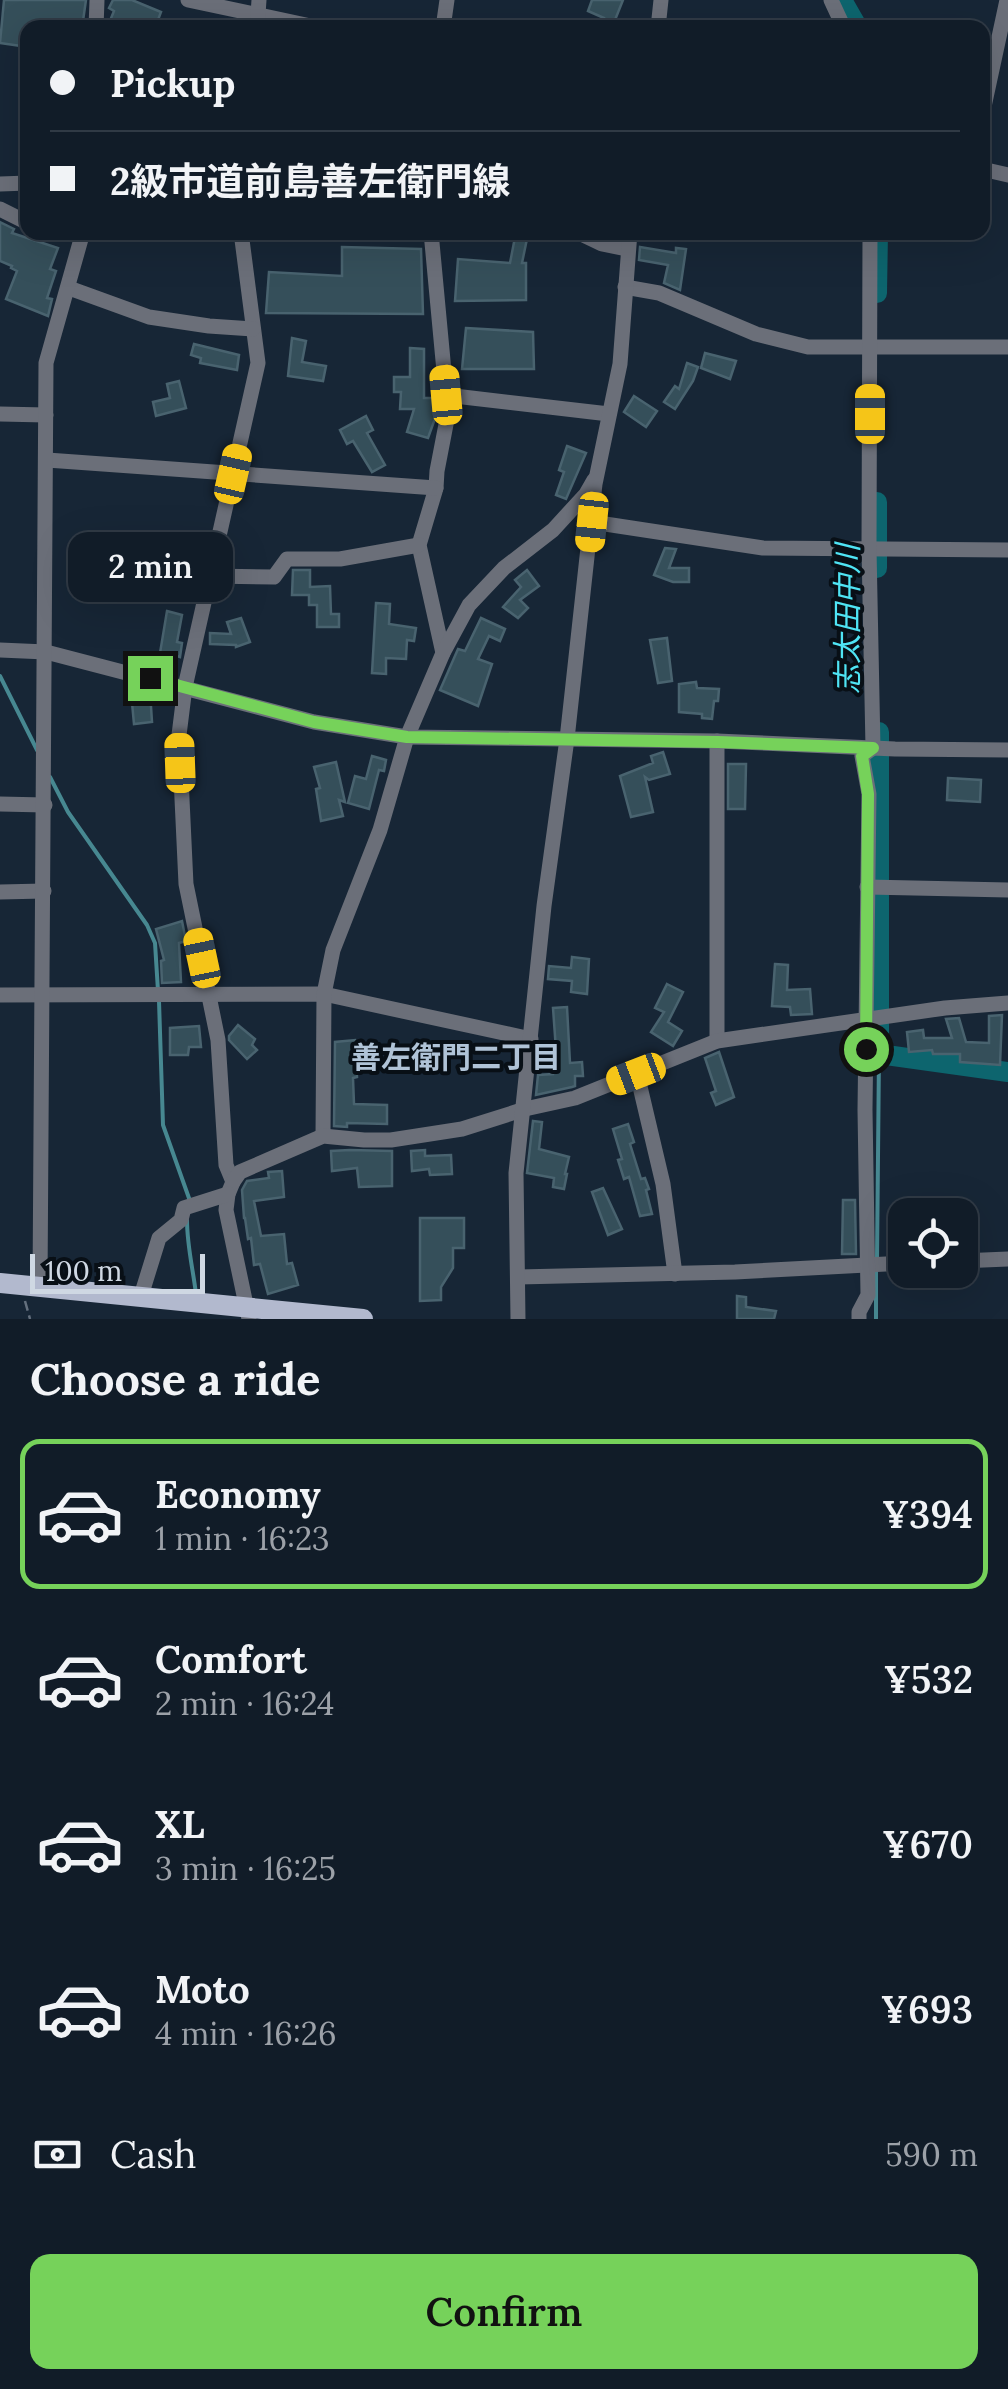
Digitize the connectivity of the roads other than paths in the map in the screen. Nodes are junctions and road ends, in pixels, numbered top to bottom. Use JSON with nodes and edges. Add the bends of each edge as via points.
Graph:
{"nodes":[{"id":1,"x":188,"y":0,"type":"edge"},
{"id":2,"x":1007,"y":0,"type":"edge"},
{"id":3,"x":258,"y":14,"type":"edge"},
{"id":4,"x":285,"y":20,"type":"edge"},
{"id":5,"x":990,"y":79,"type":"edge"},
{"id":6,"x":81,"y":240,"type":"edge"},
{"id":7,"x":241,"y":240,"type":"edge"},
{"id":8,"x":431,"y":240,"type":"edge"},
{"id":9,"x":594,"y":240,"type":"edge"},
{"id":10,"x":870,"y":240,"type":"edge"},
{"id":11,"x":628,"y":241,"type":"edge"},
{"id":12,"x":625,"y":286,"type":"junction"},
{"id":13,"x":69,"y":288,"type":"junction"},
{"id":14,"x":253,"y":329,"type":"junction"},
{"id":15,"x":870,"y":347,"type":"junction"},
{"id":16,"x":1008,"y":347,"type":"edge"},
{"id":17,"x":446,"y":395,"type":"junction"},
{"id":18,"x":0,"y":414,"type":"edge"},
{"id":19,"x":609,"y":414,"type":"junction"},
{"id":20,"x":46,"y":415,"type":"junction"},
{"id":21,"x":47,"y":460,"type":"junction"},
{"id":22,"x":233,"y":474,"type":"junction"},
{"id":23,"x":597,"y":474,"type":"junction"},
{"id":24,"x":436,"y":488,"type":"junction"},
{"id":25,"x":592,"y":522,"type":"junction"},
{"id":26,"x":419,"y":545,"type":"junction"},
{"id":27,"x":870,"y":548,"type":"junction"},
{"id":28,"x":1008,"y":550,"type":"edge"},
{"id":29,"x":210,"y":576,"type":"junction"},
{"id":30,"x":0,"y":650,"type":"edge"},
{"id":31,"x":46,"y":652,"type":"junction"},
{"id":32,"x":443,"y":654,"type":"junction"},
{"id":33,"x":185,"y":687,"type":"junction"},
{"id":34,"x":407,"y":737,"type":"junction"},
{"id":35,"x":567,"y":739,"type":"junction"},
{"id":36,"x":718,"y":742,"type":"junction"},
{"id":37,"x":873,"y":748,"type":"junction"},
{"id":38,"x":1008,"y":750,"type":"edge"},
{"id":39,"x":0,"y":804,"type":"edge"},
{"id":40,"x":45,"y":805,"type":"junction"},
{"id":41,"x":867,"y":887,"type":"junction"},
{"id":42,"x":1008,"y":890,"type":"edge"},
{"id":43,"x":44,"y":891,"type":"junction"},
{"id":44,"x":0,"y":892,"type":"edge"},
{"id":45,"x":324,"y":994,"type":"junction"},
{"id":46,"x":0,"y":995,"type":"edge"},
{"id":47,"x":41,"y":995,"type":"junction"},
{"id":48,"x":210,"y":995,"type":"junction"},
{"id":49,"x":1008,"y":1004,"type":"edge"},
{"id":50,"x":866,"y":1019,"type":"junction"},
{"id":51,"x":531,"y":1039,"type":"junction"},
{"id":52,"x":718,"y":1041,"type":"junction"},
{"id":53,"x":636,"y":1074,"type":"junction"},
{"id":54,"x":524,"y":1109,"type":"junction"},
{"id":55,"x":323,"y":1136,"type":"junction"},
{"id":56,"x":230,"y":1188,"type":"junction"},
{"id":57,"x":1008,"y":1259,"type":"edge"},
{"id":58,"x":978,"y":1260,"type":"edge"},
{"id":59,"x":888,"y":1263,"type":"edge"},
{"id":60,"x":874,"y":1264,"type":"junction"},
{"id":61,"x":675,"y":1274,"type":"junction"},
{"id":62,"x":518,"y":1276,"type":"junction"},
{"id":63,"x":0,"y":1283,"type":"edge"},
{"id":64,"x":40,"y":1287,"type":"junction"},
{"id":65,"x":141,"y":1296,"type":"junction"},
{"id":66,"x":247,"y":1312,"type":"edge"},
{"id":67,"x":363,"y":1319,"type":"edge"},
{"id":68,"x":518,"y":1319,"type":"edge"},
{"id":69,"x":859,"y":1319,"type":"edge"}],
"edges":[{"from":1,"to":3,"type":"street"},
{"from":2,"to":5,"type":"street"},
{"from":3,"to":4,"type":"street"},
{"from":6,"to":13,"type":"street"},
{"from":7,"to":14,"type":"street"},
{"from":8,"to":17,"type":"street"},
{"from":9,"to":11,"type":"street"},
{"from":10,"to":15,"type":"street"},
{"from":11,"to":12,"type":"street"},
{"from":12,"to":15,"type":"street","via":[[808,347]]},
{"from":12,"to":19,"type":"street"},
{"from":13,"to":14,"type":"street","via":[[149,317]]},
{"from":13,"to":20,"type":"street","via":[[46,363]]},
{"from":14,"to":22,"type":"street","via":[[258,363]]},
{"from":15,"to":16,"type":"street"},
{"from":15,"to":27,"type":"street"},
{"from":17,"to":19,"type":"street"},
{"from":17,"to":24,"type":"street"},
{"from":18,"to":20,"type":"street"},
{"from":19,"to":23,"type":"street"},
{"from":20,"to":21,"type":"street"},
{"from":21,"to":22,"type":"street"},
{"from":21,"to":31,"type":"street"},
{"from":22,"to":24,"type":"street"},
{"from":22,"to":29,"type":"street"},
{"from":23,"to":25,"type":"street"},
{"from":23,"to":32,"type":"street","via":[[553,530],[469,605]]},
{"from":24,"to":26,"type":"street"},
{"from":25,"to":27,"type":"street","via":[[763,548]]},
{"from":25,"to":35,"type":"street"},
{"from":26,"to":29,"type":"street","via":[[340,559],[288,559],[274,577]]},
{"from":26,"to":32,"type":"street"},
{"from":27,"to":28,"type":"street"},
{"from":27,"to":37,"type":"street"},
{"from":29,"to":33,"type":"street"},
{"from":30,"to":31,"type":"street"},
{"from":31,"to":33,"type":"street"},
{"from":31,"to":40,"type":"street"},
{"from":32,"to":34,"type":"street"},
{"from":33,"to":34,"type":"street","via":[[314,722]]},
{"from":33,"to":48,"type":"street","via":[[178,734],[186,884]]},
{"from":34,"to":35,"type":"street"},
{"from":34,"to":45,"type":"street"},
{"from":35,"to":36,"type":"street"},
{"from":35,"to":51,"type":"street"},
{"from":36,"to":37,"type":"street"},
{"from":36,"to":52,"type":"street"},
{"from":37,"to":38,"type":"street"},
{"from":37,"to":41,"type":"street","via":[[862,756]]},
{"from":39,"to":40,"type":"street"},
{"from":40,"to":43,"type":"street"},
{"from":41,"to":42,"type":"street"},
{"from":41,"to":50,"type":"street"},
{"from":43,"to":44,"type":"street"},
{"from":43,"to":47,"type":"street"},
{"from":45,"to":48,"type":"street"},
{"from":45,"to":51,"type":"street"},
{"from":45,"to":55,"type":"street"},
{"from":46,"to":47,"type":"street"},
{"from":47,"to":48,"type":"street"},
{"from":47,"to":64,"type":"street"},
{"from":48,"to":56,"type":"street"},
{"from":49,"to":50,"type":"street"},
{"from":50,"to":52,"type":"street"},
{"from":50,"to":60,"type":"street"},
{"from":51,"to":54,"type":"street"},
{"from":52,"to":53,"type":"street"},
{"from":53,"to":54,"type":"street"},
{"from":53,"to":61,"type":"street","via":[[664,1184]]},
{"from":54,"to":55,"type":"street","via":[[462,1129],[391,1140]]},
{"from":54,"to":62,"type":"street","via":[[516,1173]]},
{"from":55,"to":56,"type":"street","via":[[240,1172]]},
{"from":56,"to":65,"type":"street","via":[[184,1208],[181,1220],[159,1238]]},
{"from":56,"to":66,"type":"street","via":[[226,1210]]},
{"from":57,"to":58,"type":"street"},
{"from":59,"to":60,"type":"street"},
{"from":60,"to":61,"type":"street"},
{"from":60,"to":69,"type":"street"},
{"from":61,"to":62,"type":"street"},
{"from":62,"to":68,"type":"street"},
{"from":63,"to":64,"type":"main road"},
{"from":64,"to":65,"type":"main road"},
{"from":65,"to":66,"type":"main road"},
{"from":66,"to":67,"type":"main road"}]}
